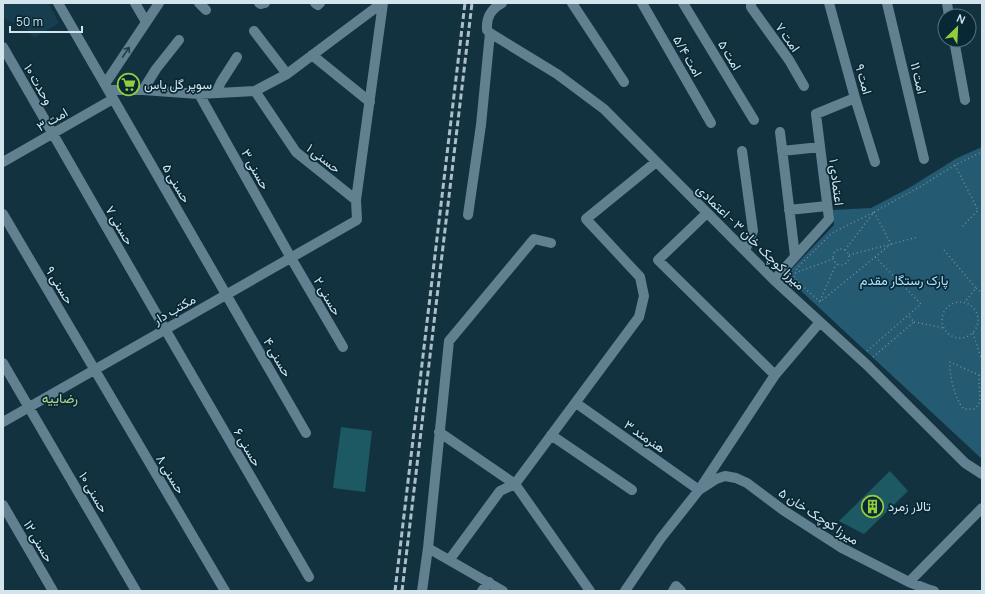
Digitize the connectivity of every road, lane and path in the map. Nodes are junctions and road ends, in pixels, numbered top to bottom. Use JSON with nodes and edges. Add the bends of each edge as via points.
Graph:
{"nodes":[{"id":1,"x":58,"y":3,"type":"edge"},
{"id":2,"x":135,"y":3,"type":"edge"},
{"id":3,"x":160,"y":3,"type":"edge"},
{"id":4,"x":259,"y":3,"type":"edge"},
{"id":5,"x":265,"y":3,"type":"edge"},
{"id":6,"x":315,"y":3,"type":"edge"},
{"id":7,"x":320,"y":3,"type":"edge"},
{"id":8,"x":382,"y":3,"type":"edge"},
{"id":9,"x":502,"y":3,"type":"edge"},
{"id":10,"x":572,"y":3,"type":"edge"},
{"id":11,"x":642,"y":3,"type":"edge"},
{"id":12,"x":683,"y":3,"type":"edge"},
{"id":13,"x":751,"y":3,"type":"edge"},
{"id":14,"x":829,"y":3,"type":"edge"},
{"id":15,"x":887,"y":3,"type":"edge"},
{"id":16,"x":146,"y":22,"type":"junction"},
{"id":17,"x":254,"y":31,"type":"dead end"},
{"id":18,"x":490,"y":33,"type":"junction"},
{"id":19,"x":180,"y":40,"type":"dead end"},
{"id":20,"x":3,"y":47,"type":"edge"},
{"id":21,"x":955,"y":48,"type":"edge"},
{"id":22,"x":312,"y":55,"type":"junction"},
{"id":23,"x":238,"y":57,"type":"dead end"},
{"id":24,"x":287,"y":74,"type":"junction"},
{"id":25,"x":624,"y":82,"type":"dead end"},
{"id":26,"x":804,"y":86,"type":"dead end"},
{"id":27,"x":106,"y":87,"type":"junction"},
{"id":28,"x":143,"y":90,"type":"junction"},
{"id":29,"x":255,"y":90,"type":"junction"},
{"id":30,"x":216,"y":93,"type":"junction"},
{"id":31,"x":199,"y":94,"type":"junction"},
{"id":32,"x":855,"y":98,"type":"junction"},
{"id":33,"x":113,"y":99,"type":"junction"},
{"id":34,"x":965,"y":100,"type":"dead end"},
{"id":35,"x":370,"y":102,"type":"junction"},
{"id":36,"x":754,"y":120,"type":"dead end"},
{"id":37,"x":711,"y":123,"type":"dead end"},
{"id":38,"x":780,"y":132,"type":"dead end"},
{"id":39,"x":53,"y":134,"type":"junction"},
{"id":40,"x":820,"y":147,"type":"junction"},
{"id":41,"x":742,"y":151,"type":"dead end"},
{"id":42,"x":782,"y":151,"type":"junction"},
{"id":43,"x":982,"y":152,"type":"edge"},
{"id":44,"x":924,"y":160,"type":"dead end"},
{"id":45,"x":3,"y":162,"type":"edge"},
{"id":46,"x":656,"y":162,"type":"junction"},
{"id":47,"x":875,"y":162,"type":"dead end"},
{"id":48,"x":956,"y":165,"type":"junction"},
{"id":49,"x":356,"y":200,"type":"junction"},
{"id":50,"x":827,"y":206,"type":"junction"},
{"id":51,"x":789,"y":210,"type":"junction"},
{"id":52,"x":978,"y":210,"type":"junction"},
{"id":53,"x":982,"y":210,"type":"edge"},
{"id":54,"x":874,"y":212,"type":"junction"},
{"id":55,"x":707,"y":213,"type":"junction"},
{"id":56,"x":3,"y":214,"type":"edge"},
{"id":57,"x":468,"y":215,"type":"dead end"},
{"id":58,"x":962,"y":227,"type":"dead end"},
{"id":59,"x":918,"y":237,"type":"dead end"},
{"id":60,"x":551,"y":243,"type":"dead end"},
{"id":61,"x":891,"y":244,"type":"junction"},
{"id":62,"x":845,"y":250,"type":"junction"},
{"id":63,"x":944,"y":250,"type":"dead end"},
{"id":64,"x":745,"y":251,"type":"junction"},
{"id":65,"x":795,"y":256,"type":"junction"},
{"id":66,"x":849,"y":256,"type":"junction"},
{"id":67,"x":875,"y":257,"type":"junction"},
{"id":68,"x":291,"y":258,"type":"junction"},
{"id":69,"x":833,"y":259,"type":"junction"},
{"id":70,"x":836,"y":264,"type":"junction"},
{"id":71,"x":795,"y":273,"type":"junction"},
{"id":72,"x":774,"y":280,"type":"junction"},
{"id":73,"x":976,"y":288,"type":"junction"},
{"id":74,"x":982,"y":293,"type":"edge"},
{"id":75,"x":226,"y":294,"type":"junction"},
{"id":76,"x":820,"y":302,"type":"junction"},
{"id":77,"x":965,"y":302,"type":"junction"},
{"id":78,"x":908,"y":315,"type":"junction"},
{"id":79,"x":820,"y":322,"type":"junction"},
{"id":80,"x":914,"y":322,"type":"junction"},
{"id":81,"x":944,"y":328,"type":"junction"},
{"id":82,"x":165,"y":329,"type":"junction"},
{"id":83,"x":973,"y":333,"type":"junction"},
{"id":84,"x":343,"y":347,"type":"dead end"},
{"id":85,"x":982,"y":361,"type":"edge"},
{"id":86,"x":863,"y":362,"type":"junction"},
{"id":87,"x":3,"y":363,"type":"edge"},
{"id":88,"x":95,"y":369,"type":"junction"},
{"id":89,"x":774,"y":375,"type":"junction"},
{"id":90,"x":981,"y":375,"type":"edge"},
{"id":91,"x":576,"y":403,"type":"junction"},
{"id":92,"x":29,"y":407,"type":"junction"},
{"id":93,"x":3,"y":422,"type":"edge"},
{"id":94,"x":439,"y":432,"type":"junction"},
{"id":95,"x":306,"y":433,"type":"dead end"},
{"id":96,"x":551,"y":435,"type":"junction"},
{"id":97,"x":965,"y":463,"type":"junction"},
{"id":98,"x":982,"y":474,"type":"edge"},
{"id":99,"x":982,"y":482,"type":"edge"},
{"id":100,"x":515,"y":484,"type":"junction"},
{"id":101,"x":632,"y":490,"type":"dead end"},
{"id":102,"x":699,"y":490,"type":"junction"},
{"id":103,"x":3,"y":505,"type":"edge"},
{"id":104,"x":982,"y":508,"type":"edge"},
{"id":105,"x":428,"y":548,"type":"junction"},
{"id":106,"x":450,"y":560,"type":"junction"},
{"id":107,"x":309,"y":577,"type":"dead end"},
{"id":108,"x":489,"y":582,"type":"junction"},
{"id":109,"x":909,"y":582,"type":"junction"},
{"id":110,"x":53,"y":591,"type":"edge"},
{"id":111,"x":136,"y":591,"type":"edge"},
{"id":112,"x":225,"y":591,"type":"edge"},
{"id":113,"x":422,"y":591,"type":"edge"},
{"id":114,"x":482,"y":591,"type":"edge"},
{"id":115,"x":503,"y":591,"type":"edge"},
{"id":116,"x":590,"y":591,"type":"edge"},
{"id":117,"x":625,"y":591,"type":"edge"},
{"id":118,"x":673,"y":591,"type":"edge"},
{"id":119,"x":681,"y":591,"type":"edge"},
{"id":120,"x":929,"y":591,"type":"edge"}],
"edges":[{"from":1,"to":27,"type":"street","name":"حسنی ۵"},
{"from":2,"to":16,"type":"street"},
{"from":3,"to":16,"type":"street"},
{"from":4,"to":5,"type":"street"},
{"from":6,"to":7,"type":"street"},
{"from":8,"to":22,"type":"street"},
{"from":8,"to":35,"type":"street"},
{"from":9,"to":18,"type":"street","via":[[488,15],[487,30]]},
{"from":10,"to":25,"type":"street"},
{"from":11,"to":37,"type":"street","name":"امت ۵/۴"},
{"from":12,"to":36,"type":"street","name":"امت ۵"},
{"from":13,"to":26,"type":"street","name":"امت ۷","via":[[751,7],[789,60]]},
{"from":14,"to":32,"type":"street","name":"امت ۹"},
{"from":15,"to":44,"type":"street","name":"امت ۱۱"},
{"from":27,"to":16,"type":"street","one_way":true},
{"from":17,"to":24,"type":"street"},
{"from":18,"to":46,"type":"street","name":"میرزا کوچک خان ۳ - اعتمادی","via":[[557,74],[604,109]]},
{"from":18,"to":57,"type":"street","via":[[481,125]]},
{"from":19,"to":28,"type":"street","via":[[156,69]]},
{"from":20,"to":39,"type":"street","name":"وحدت ۱۰"},
{"from":21,"to":34,"type":"street"},
{"from":22,"to":24,"type":"street"},
{"from":22,"to":35,"type":"street"},
{"from":23,"to":30,"type":"street"},
{"from":24,"to":29,"type":"street"},
{"from":27,"to":28,"type":"street"},
{"from":27,"to":33,"type":"street","name":"حسنی ۵"},
{"from":28,"to":31,"type":"street"},
{"from":29,"to":30,"type":"street"},
{"from":29,"to":49,"type":"street","name":"حسنی ۱","via":[[296,152]]},
{"from":30,"to":31,"type":"street"},
{"from":31,"to":68,"type":"street","name":"حسنی ۳"},
{"from":32,"to":40,"type":"street","name":"اعتمادی ۱","via":[[816,114]]},
{"from":32,"to":47,"type":"street","name":"امت ۹"},
{"from":33,"to":39,"type":"street","name":"امت ۳"},
{"from":33,"to":75,"type":"street","name":"حسنی ۵"},
{"from":35,"to":49,"type":"street"},
{"from":38,"to":42,"type":"street"},
{"from":39,"to":45,"type":"street","name":"امت ۳"},
{"from":39,"to":82,"type":"street","name":"حسنی ۷"},
{"from":40,"to":42,"type":"street"},
{"from":40,"to":50,"type":"street","name":"اعتمادی ۱"},
{"from":41,"to":64,"type":"street","via":[[753,231]]},
{"from":42,"to":51,"type":"street"},
{"from":43,"to":48,"type":"path"},
{"from":46,"to":55,"type":"street","name":"میرزا کوچک خان ۳ - اعتمادی"},
{"from":46,"to":91,"type":"street","via":[[586,219],[640,277],[644,296],[639,317]]},
{"from":48,"to":52,"type":"path"},
{"from":48,"to":54,"type":"path"},
{"from":49,"to":68,"type":"street","name":"مکتب دار","via":[[357,220]]},
{"from":50,"to":51,"type":"street"},
{"from":50,"to":65,"type":"street","name":"اعتمادی ۱","via":[[828,219]]},
{"from":51,"to":65,"type":"street"},
{"from":52,"to":53,"type":"path"},
{"from":52,"to":58,"type":"path"},
{"from":54,"to":61,"type":"path"},
{"from":54,"to":62,"type":"path"},
{"from":54,"to":71,"type":"path","via":[[832,233]]},
{"from":55,"to":64,"type":"street","name":"میرزا کوچک خان ۳ - اعتمادی"},
{"from":55,"to":89,"type":"street","via":[[658,260]]},
{"from":56,"to":88,"type":"street","name":"حسنی ۹"},
{"from":59,"to":61,"type":"path"},
{"from":60,"to":94,"type":"street","via":[[534,239],[448,341]]},
{"from":61,"to":66,"type":"path"},
{"from":61,"to":67,"type":"path"},
{"from":62,"to":66,"type":"path"},
{"from":62,"to":69,"type":"path","via":[[839,249],[833,253]]},
{"from":63,"to":73,"type":"path"},
{"from":64,"to":72,"type":"street","name":"میرزا کوچک خان ۳ - اعتمادی"},
{"from":65,"to":72,"type":"street","name":"اعتمادی ۱"},
{"from":66,"to":70,"type":"path","via":[[848,262]]},
{"from":67,"to":76,"type":"path"},
{"from":67,"to":78,"type":"path","via":[[921,304]]},
{"from":68,"to":75,"type":"street","name":"مکتب دار"},
{"from":68,"to":84,"type":"street","name":"حسنی ۲"},
{"from":69,"to":70,"type":"path"},
{"from":69,"to":71,"type":"path"},
{"from":70,"to":76,"type":"path"},
{"from":71,"to":76,"type":"path","via":[[794,278]]},
{"from":72,"to":79,"type":"street","name":"میرزا کوچک خان ۳ - اعتمادی"},
{"from":73,"to":74,"type":"path"},
{"from":73,"to":77,"type":"path"},
{"from":75,"to":82,"type":"street","name":"مکتب دار"},
{"from":75,"to":95,"type":"street","name":"حسنی ۴"},
{"from":77,"to":81,"type":"path","via":[[958,301],[947,306],[942,315]]},
{"from":77,"to":83,"type":"path","via":[[978,314],[978,326]]},
{"from":78,"to":80,"type":"path"},
{"from":78,"to":86,"type":"path","via":[[866,352]]},
{"from":79,"to":86,"type":"street","name":"میرزا کوچک خان ۳ - اعتمادی"},
{"from":79,"to":89,"type":"street"},
{"from":80,"to":81,"type":"path"},
{"from":80,"to":86,"type":"path","via":[[872,358]]},
{"from":81,"to":83,"type":"path","via":[[953,337],[961,338]]},
{"from":82,"to":88,"type":"street","name":"مکتب دار"},
{"from":82,"to":107,"type":"street","name":"حسنی ۶"},
{"from":83,"to":85,"type":"path"},
{"from":86,"to":97,"type":"street","name":"میرزا کوچک خان ۳ - اعتمادی"},
{"from":87,"to":92,"type":"street","name":"حسنی ۱۰"},
{"from":88,"to":92,"type":"street","name":"مکتب دار"},
{"from":88,"to":112,"type":"street","name":"حسنی ۸"},
{"from":89,"to":102,"type":"street"},
{"from":90,"to":90,"type":"path","via":[[950,362],[949,371],[959,404],[964,409],[974,409],[980,402]]},
{"from":91,"to":96,"type":"street"},
{"from":91,"to":102,"type":"street","name":"هنرمند ۳"},
{"from":92,"to":93,"type":"street","name":"مکتب دار"},
{"from":92,"to":111,"type":"street","name":"حسنی ۱۰"},
{"from":94,"to":100,"type":"street"},
{"from":94,"to":105,"type":"street"},
{"from":96,"to":100,"type":"street"},
{"from":96,"to":101,"type":"street"},
{"from":97,"to":98,"type":"street","name":"میرزا کوچک خان ۳ - اعتمادی"},
{"from":97,"to":99,"type":"street"},
{"from":100,"to":106,"type":"street","via":[[500,491]]},
{"from":100,"to":116,"type":"street"},
{"from":102,"to":109,"type":"street","name":"میرزا کوچک خان ۵","via":[[725,476],[736,478],[842,548]]},
{"from":102,"to":117,"type":"street","via":[[661,538]]},
{"from":103,"to":110,"type":"street","name":"حسنی ۱۲"},
{"from":104,"to":109,"type":"street"},
{"from":105,"to":106,"type":"street"},
{"from":105,"to":113,"type":"street"},
{"from":106,"to":108,"type":"street"},
{"from":108,"to":114,"type":"street"},
{"from":108,"to":115,"type":"street"},
{"from":109,"to":120,"type":"street","name":"میرزا کوچک خان ۵"},
{"from":118,"to":119,"type":"street","via":[[676,586]]}]}
